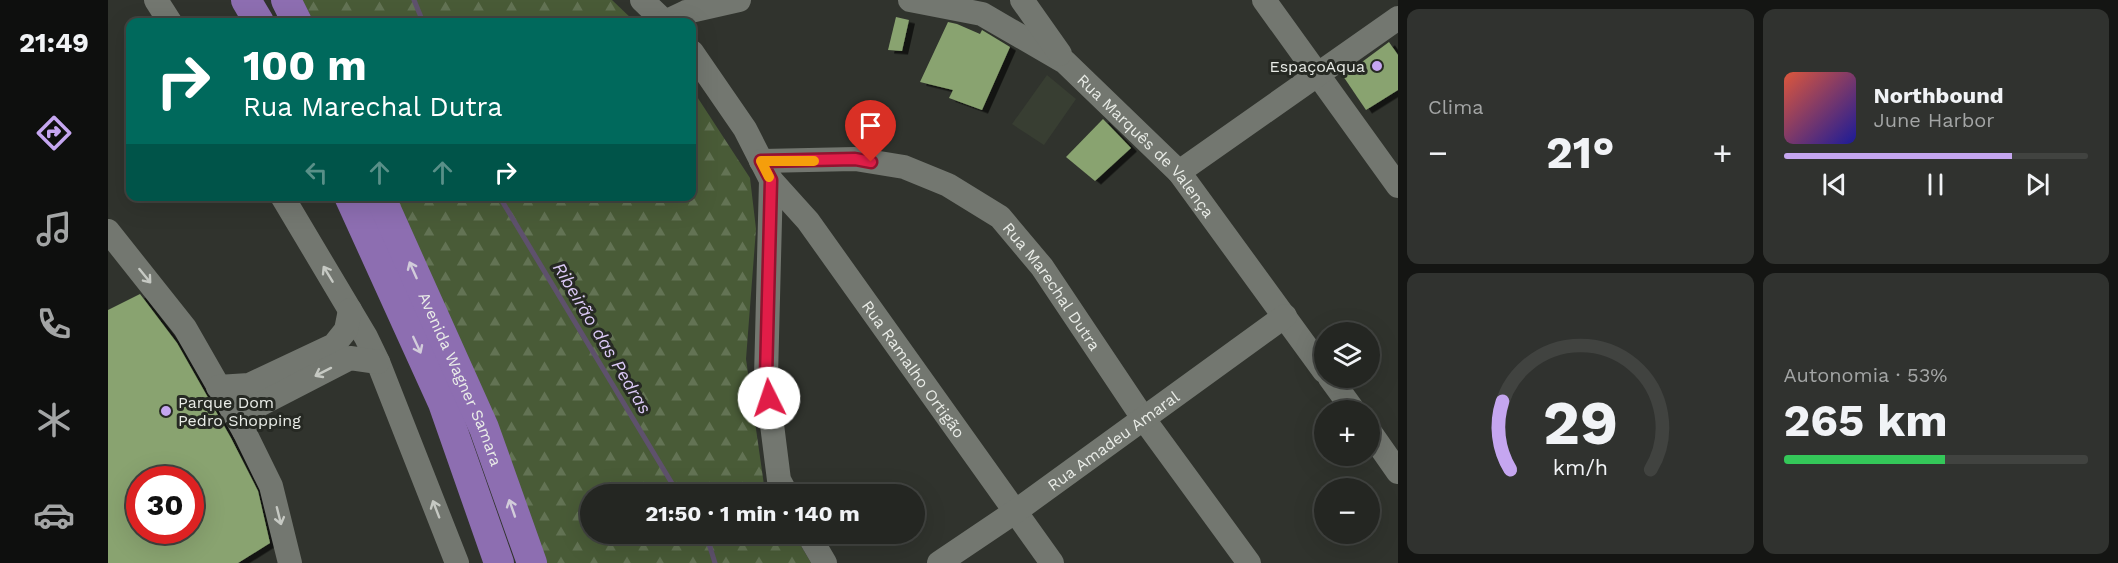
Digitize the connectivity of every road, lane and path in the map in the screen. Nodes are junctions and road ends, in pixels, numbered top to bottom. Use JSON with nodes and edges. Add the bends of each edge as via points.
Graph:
{"nodes":[{"id":1,"x":156,"y":0,"type":"edge"},
{"id":2,"x":246,"y":0,"type":"edge"},
{"id":3,"x":286,"y":0,"type":"edge"},
{"id":4,"x":642,"y":0,"type":"edge"},
{"id":5,"x":739,"y":0,"type":"edge"},
{"id":6,"x":910,"y":0,"type":"edge"},
{"id":7,"x":1022,"y":0,"type":"edge"},
{"id":8,"x":1264,"y":0,"type":"edge"},
{"id":9,"x":984,"y":7,"type":"edge"},
{"id":10,"x":167,"y":18,"type":"edge"},
{"id":11,"x":256,"y":18,"type":"edge"},
{"id":12,"x":295,"y":18,"type":"edge"},
{"id":13,"x":661,"y":18,"type":"edge"},
{"id":14,"x":673,"y":18,"type":"edge"},
{"id":15,"x":1398,"y":18,"type":"edge"},
{"id":16,"x":696,"y":58,"type":"edge"},
{"id":17,"x":1065,"y":62,"type":"junction"},
{"id":18,"x":1318,"y":74,"type":"junction"},
{"id":19,"x":766,"y":171,"type":"junction"},
{"id":20,"x":1179,"y":172,"type":"junction"},
{"id":21,"x":1398,"y":186,"type":"edge"},
{"id":22,"x":285,"y":201,"type":"edge"},
{"id":23,"x":351,"y":201,"type":"edge"},
{"id":24,"x":382,"y":201,"type":"edge"},
{"id":25,"x":108,"y":231,"type":"edge"},
{"id":26,"x":350,"y":310,"type":"junction"},
{"id":27,"x":1285,"y":316,"type":"junction"},
{"id":28,"x":1314,"y":356,"type":"edge"},
{"id":29,"x":378,"y":362,"type":"junction"},
{"id":30,"x":218,"y":387,"type":"junction"},
{"id":31,"x":1143,"y":418,"type":"junction"},
{"id":32,"x":244,"y":431,"type":"junction"},
{"id":33,"x":1380,"y":444,"type":"edge"},
{"id":34,"x":1395,"y":461,"type":"edge"},
{"id":35,"x":781,"y":484,"type":"edge"},
{"id":36,"x":1017,"y":512,"type":"junction"},
{"id":37,"x":814,"y":544,"type":"edge"},
{"id":38,"x":290,"y":563,"type":"edge"},
{"id":39,"x":457,"y":563,"type":"edge"},
{"id":40,"x":499,"y":563,"type":"edge"},
{"id":41,"x":532,"y":563,"type":"edge"},
{"id":42,"x":825,"y":563,"type":"edge"},
{"id":43,"x":939,"y":563,"type":"edge"},
{"id":44,"x":1052,"y":563,"type":"edge"},
{"id":45,"x":1249,"y":563,"type":"edge"}],
"edges":[{"from":1,"to":10,"type":"street"},
{"from":2,"to":11,"type":"main road"},
{"from":3,"to":12,"type":"main road"},
{"from":4,"to":13,"type":"street"},
{"from":5,"to":14,"type":"street"},
{"from":6,"to":9,"type":"street","name":"Rua Marquês de Valença"},
{"from":7,"to":17,"type":"street"},
{"from":8,"to":18,"type":"street"},
{"from":9,"to":17,"type":"street","name":"Rua Marquês de Valença"},
{"from":15,"to":18,"type":"street"},
{"from":16,"to":19,"type":"street","via":[[745,129]]},
{"from":17,"to":20,"type":"street","name":"Rua Marquês de Valença"},
{"from":18,"to":20,"type":"street"},
{"from":18,"to":21,"type":"street"},
{"from":19,"to":31,"type":"street","name":"Rua Marechal Dutra","via":[[855,159],[904,167],[948,184],[1000,217],[1042,267]]},
{"from":19,"to":35,"type":"street","via":[[766,377]]},
{"from":19,"to":36,"type":"street","name":"Rua Ramalho Ortigão","via":[[808,221]]},
{"from":20,"to":27,"type":"street","name":"Rua Marquês de Valença"},
{"from":26,"to":22,"type":"street","one_way":true},
{"from":23,"to":40,"type":"main road","name":"Avenida Wagner Samara","one_way":true,"via":[[443,403]]},
{"from":41,"to":24,"type":"main road","name":"Avenida Wagner Samara","one_way":true,"via":[[484,428]]},
{"from":25,"to":30,"type":"street","one_way":true,"via":[[185,328]]},
{"from":26,"to":29,"type":"street"},
{"from":26,"to":30,"type":"street","via":[[346,330],[334,345],[249,385]]},
{"from":27,"to":28,"type":"street","name":"Rua Marquês de Valença"},
{"from":27,"to":31,"type":"street","name":"Rua Amadeu Amaral"},
{"from":29,"to":32,"type":"street","one_way":true,"via":[[350,358],[278,395],[257,406]]},
{"from":39,"to":29,"type":"street","one_way":true},
{"from":30,"to":32,"type":"street"},
{"from":31,"to":36,"type":"street","name":"Rua Amadeu Amaral"},
{"from":31,"to":45,"type":"street","name":"Rua Marechal Dutra"},
{"from":32,"to":38,"type":"street","one_way":true,"via":[[272,486]]},
{"from":33,"to":34,"type":"street"},
{"from":36,"to":43,"type":"street","name":"Rua Amadeu Amaral"},
{"from":36,"to":44,"type":"street","name":"Rua Ramalho Ortigão"},
{"from":37,"to":42,"type":"street"}]}
